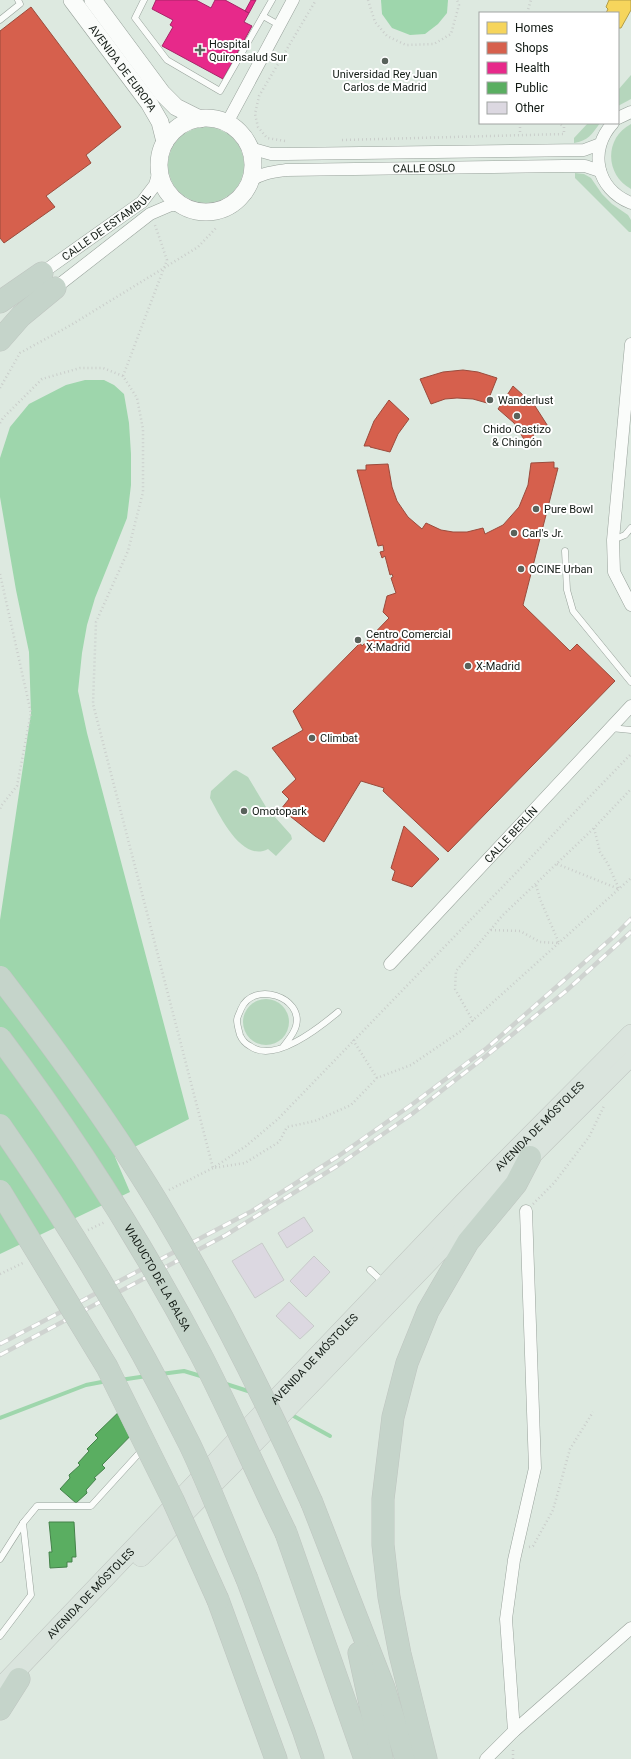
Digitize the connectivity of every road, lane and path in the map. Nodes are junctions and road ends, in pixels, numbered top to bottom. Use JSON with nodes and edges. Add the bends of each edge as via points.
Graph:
{"nodes":[{"id":1,"x":18,"y":0,"type":"edge"},
{"id":2,"x":72,"y":0,"type":"edge"},
{"id":3,"x":93,"y":0,"type":"edge"},
{"id":4,"x":144,"y":0,"type":"edge"},
{"id":5,"x":272,"y":0,"type":"edge"},
{"id":6,"x":292,"y":0,"type":"edge"},
{"id":7,"x":316,"y":0,"type":"edge"},
{"id":8,"x":368,"y":0,"type":"edge"},
{"id":9,"x":457,"y":0,"type":"edge"},
{"id":10,"x":531,"y":0,"type":"edge"},
{"id":11,"x":527,"y":12,"type":"edge"},
{"id":12,"x":263,"y":16,"type":"junction"},
{"id":13,"x":0,"y":20,"type":"edge"},
{"id":14,"x":279,"y":25,"type":"junction"},
{"id":15,"x":631,"y":112,"type":"edge"},
{"id":16,"x":200,"y":118,"type":"junction"},
{"id":17,"x":619,"y":118,"type":"edge"},
{"id":18,"x":226,"y":123,"type":"junction"},
{"id":19,"x":520,"y":124,"type":"edge"},
{"id":20,"x":561,"y":124,"type":"edge"},
{"id":21,"x":612,"y":124,"type":"edge"},
{"id":22,"x":520,"y":135,"type":"junction"},
{"id":23,"x":340,"y":140,"type":"dead end"},
{"id":24,"x":286,"y":141,"type":"dead end"},
{"id":25,"x":165,"y":142,"type":"junction"},
{"id":26,"x":600,"y":144,"type":"junction"},
{"id":27,"x":250,"y":148,"type":"junction"},
{"id":28,"x":159,"y":171,"type":"junction"},
{"id":29,"x":600,"y":171,"type":"junction"},
{"id":30,"x":250,"y":181,"type":"junction"},
{"id":31,"x":631,"y":203,"type":"edge"},
{"id":32,"x":181,"y":205,"type":"junction"},
{"id":33,"x":154,"y":222,"type":"dead end"},
{"id":34,"x":216,"y":228,"type":"dead end"},
{"id":35,"x":165,"y":268,"type":"junction"},
{"id":36,"x":48,"y":280,"type":"junction"},
{"id":37,"x":0,"y":291,"type":"edge"},
{"id":38,"x":0,"y":302,"type":"edge"},
{"id":39,"x":0,"y":340,"type":"edge"},
{"id":40,"x":631,"y":344,"type":"edge"},
{"id":41,"x":122,"y":376,"type":"junction"},
{"id":42,"x":0,"y":388,"type":"edge"},
{"id":43,"x":0,"y":423,"type":"edge"},
{"id":44,"x":631,"y":528,"type":"edge"},
{"id":45,"x":613,"y":540,"type":"junction"},
{"id":46,"x":565,"y":551,"type":"dead end"},
{"id":47,"x":0,"y":574,"type":"edge"},
{"id":48,"x":631,"y":605,"type":"edge"},
{"id":49,"x":631,"y":682,"type":"edge"},
{"id":50,"x":631,"y":706,"type":"edge"},
{"id":51,"x":611,"y":728,"type":"junction"},
{"id":52,"x":631,"y":730,"type":"edge"},
{"id":53,"x":631,"y":754,"type":"edge"},
{"id":54,"x":631,"y":789,"type":"edge"},
{"id":55,"x":0,"y":810,"type":"edge"},
{"id":56,"x":594,"y":828,"type":"junction"},
{"id":57,"x":557,"y":864,"type":"junction"},
{"id":58,"x":631,"y":878,"type":"edge"},
{"id":59,"x":536,"y":885,"type":"junction"},
{"id":60,"x":619,"y":889,"type":"junction"},
{"id":61,"x":490,"y":930,"type":"junction"},
{"id":62,"x":559,"y":943,"type":"junction"},
{"id":63,"x":390,"y":964,"type":"dead end"},
{"id":64,"x":0,"y":977,"type":"edge"},
{"id":65,"x":338,"y":1012,"type":"dead end"},
{"id":66,"x":473,"y":1021,"type":"junction"},
{"id":67,"x":631,"y":1034,"type":"edge"},
{"id":68,"x":0,"y":1038,"type":"edge"},
{"id":69,"x":353,"y":1040,"type":"junction"},
{"id":70,"x":283,"y":1046,"type":"junction"},
{"id":71,"x":631,"y":1056,"type":"edge"},
{"id":72,"x":377,"y":1078,"type":"junction"},
{"id":73,"x":609,"y":1101,"type":"dead end"},
{"id":74,"x":0,"y":1125,"type":"edge"},
{"id":75,"x":246,"y":1146,"type":"dead end"},
{"id":76,"x":530,"y":1157,"type":"junction"},
{"id":77,"x":0,"y":1191,"type":"edge"},
{"id":78,"x":526,"y":1211,"type":"joint"},
{"id":79,"x":370,"y":1270,"type":"dead end"},
{"id":80,"x":385,"y":1284,"type":"junction"},
{"id":81,"x":278,"y":1407,"type":"junction"},
{"id":82,"x":593,"y":1412,"type":"dead end"},
{"id":83,"x":168,"y":1476,"type":"dead end"},
{"id":84,"x":23,"y":1523,"type":"junction"},
{"id":85,"x":325,"y":1535,"type":"junction"},
{"id":86,"x":516,"y":1553,"type":"junction"},
{"id":87,"x":0,"y":1559,"type":"edge"},
{"id":88,"x":631,"y":1628,"type":"edge"},
{"id":89,"x":0,"y":1636,"type":"edge"},
{"id":90,"x":234,"y":1640,"type":"junction"},
{"id":91,"x":9,"y":1683,"type":"edge"},
{"id":92,"x":0,"y":1699,"type":"edge"},
{"id":93,"x":0,"y":1709,"type":"edge"},
{"id":94,"x":514,"y":1731,"type":"junction"},
{"id":95,"x":276,"y":1759,"type":"edge"},
{"id":96,"x":286,"y":1759,"type":"edge"},
{"id":97,"x":313,"y":1759,"type":"edge"},
{"id":98,"x":365,"y":1759,"type":"edge"},
{"id":99,"x":382,"y":1759,"type":"edge"},
{"id":100,"x":406,"y":1759,"type":"edge"},
{"id":101,"x":426,"y":1759,"type":"edge"},
{"id":102,"x":486,"y":1759,"type":"edge"}],
"edges":[{"from":1,"to":13,"type":"lane","via":[[20,4]]},
{"from":2,"to":25,"type":"street","name":"AVENIDA DE EUROPA","via":[[149,103],[160,122]]},
{"from":3,"to":16,"type":"street","name":"AVENIDA DE EUROPA","via":[[162,93],[176,107]]},
{"from":4,"to":12,"type":"lane","via":[[135,18],[167,60],[220,91]]},
{"from":5,"to":12,"type":"lane"},
{"from":6,"to":14,"type":"street"},
{"from":7,"to":24,"type":"path","via":[[259,96],[255,114],[258,127],[267,138]]},
{"from":8,"to":9,"type":"path","via":[[375,22],[387,36],[406,44],[434,44],[451,34],[459,5]]},
{"from":10,"to":11,"type":"path"},
{"from":12,"to":14,"type":"lane"},
{"from":14,"to":18,"type":"street"},
{"from":15,"to":17,"type":"street"},
{"from":16,"to":18,"type":"street"},
{"from":16,"to":25,"type":"street","via":[[180,126]]},
{"from":18,"to":27,"type":"street","via":[[236,129]]},
{"from":19,"to":22,"type":"path"},
{"from":20,"to":22,"type":"path","via":[[564,127],[564,134]]},
{"from":21,"to":26,"type":"street","via":[[606,130]]},
{"from":22,"to":23,"type":"path"},
{"from":25,"to":28,"type":"street","via":[[160,156]]},
{"from":26,"to":27,"type":"street","name":"CALLE OSLO","via":[[584,150],[286,154],[267,153]]},
{"from":26,"to":29,"type":"street"},
{"from":27,"to":30,"type":"street","via":[[253,170]]},
{"from":28,"to":32,"type":"street","via":[[163,184]]},
{"from":28,"to":36,"type":"street","name":"CALLE DE ESTAMBUL","via":[[155,184],[142,202]]},
{"from":29,"to":30,"type":"street","name":"CALLE OSLO","via":[[585,166],[286,170],[269,172]]},
{"from":29,"to":31,"type":"street","via":[[606,184],[617,195]]},
{"from":30,"to":32,"type":"street","via":[[234,203],[221,209],[208,212]]},
{"from":32,"to":36,"type":"street","name":"CALLE DE ESTAMBUL","via":[[171,205],[150,214]]},
{"from":33,"to":35,"type":"path","via":[[167,260]]},
{"from":34,"to":35,"type":"path","via":[[198,247]]},
{"from":35,"to":41,"type":"path"},
{"from":35,"to":42,"type":"path","via":[[20,353]]},
{"from":36,"to":37,"type":"street"},
{"from":36,"to":38,"type":"highway"},
{"from":36,"to":39,"type":"highway"},
{"from":40,"to":45,"type":"street"},
{"from":41,"to":43,"type":"path","via":[[103,368],[80,368],[42,379]]},
{"from":41,"to":72,"type":"path","via":[[137,398],[143,429],[143,492],[128,551],[96,622],[93,704],[213,1168],[245,1163],[278,1142],[287,1127],[315,1121],[351,1105]]},
{"from":44,"to":45,"type":"lane"},
{"from":45,"to":48,"type":"street","via":[[614,572]]},
{"from":46,"to":49,"type":"lane","via":[[567,590],[573,611]]},
{"from":47,"to":55,"type":"path","via":[[31,713],[17,786]]},
{"from":50,"to":51,"type":"street","name":"CALLE BERLÍN"},
{"from":51,"to":52,"type":"lane"},
{"from":51,"to":63,"type":"street","name":"CALLE BERLÍN"},
{"from":53,"to":69,"type":"path"},
{"from":54,"to":56,"type":"path"},
{"from":56,"to":57,"type":"path"},
{"from":56,"to":60,"type":"path","via":[[600,852]]},
{"from":57,"to":59,"type":"path"},
{"from":57,"to":60,"type":"path"},
{"from":58,"to":60,"type":"path"},
{"from":59,"to":61,"type":"path"},
{"from":59,"to":62,"type":"path"},
{"from":60,"to":62,"type":"path"},
{"from":61,"to":62,"type":"path","via":[[520,931],[540,942]]},
{"from":61,"to":66,"type":"path","via":[[456,971],[455,989]]},
{"from":62,"to":66,"type":"path"},
{"from":64,"to":85,"type":"highway","bridge":true,"via":[[111,1130],[165,1214],[234,1337],[280,1431]]},
{"from":65,"to":70,"type":"lane","via":[[293,1044]]},
{"from":66,"to":72,"type":"path","via":[[411,1065]]},
{"from":67,"to":80,"type":"main road","name":"AVENIDA DE MÓSTOLES"},
{"from":68,"to":98,"type":"highway","name":"VIADUCTO DE LA BALSA","bridge":true,"via":[[80,1151],[130,1230],[201,1356],[286,1533]]},
{"from":69,"to":72,"type":"path"},
{"from":69,"to":75,"type":"path","via":[[278,1119]]},
{"from":70,"to":70,"type":"lane","via":[[296,1024],[292,1007],[278,994],[260,993],[244,1003],[237,1020],[241,1038],[256,1051],[273,1051]]},
{"from":71,"to":76,"type":"main road","name":"AVENIDA DE MÓSTOLES"},
{"from":73,"to":78,"type":"path","via":[[589,1137],[554,1183]]},
{"from":74,"to":97,"type":"highway","bridge":true,"via":[[44,1190],[112,1301],[190,1447],[247,1579]]},
{"from":76,"to":81,"type":"main road","name":"AVENIDA DE MÓSTOLES"},
{"from":76,"to":101,"type":"highway","via":[[516,1184],[468,1242],[428,1311],[407,1363],[393,1417],[382,1499],[383,1546],[390,1604],[400,1654]]},
{"from":77,"to":90,"type":"highway","bridge":true,"via":[[111,1373],[169,1493]]},
{"from":78,"to":86,"type":"street","via":[[535,1468]]},
{"from":79,"to":80,"type":"lane"},
{"from":80,"to":81,"type":"main road","name":"AVENIDA DE MÓSTOLES"},
{"from":81,"to":91,"type":"main road","name":"AVENIDA DE MÓSTOLES","via":[[187,1494]]},
{"from":82,"to":86,"type":"path","via":[[570,1449],[553,1510],[533,1546]]},
{"from":83,"to":84,"type":"lane","via":[[142,1450],[91,1506],[37,1506]]},
{"from":84,"to":87,"type":"lane"},
{"from":84,"to":89,"type":"lane","via":[[31,1595]]},
{"from":85,"to":99,"type":"highway","via":[[352,1622]]},
{"from":85,"to":100,"type":"highway","via":[[384,1688]]},
{"from":86,"to":94,"type":"street","via":[[506,1619]]},
{"from":88,"to":94,"type":"street"},
{"from":90,"to":95,"type":"highway"},
{"from":90,"to":96,"type":"highway"},
{"from":91,"to":92,"type":"main road","name":"AVENIDA DE MÓSTOLES"},
{"from":91,"to":93,"type":"highway"},
{"from":94,"to":102,"type":"street"}]}
